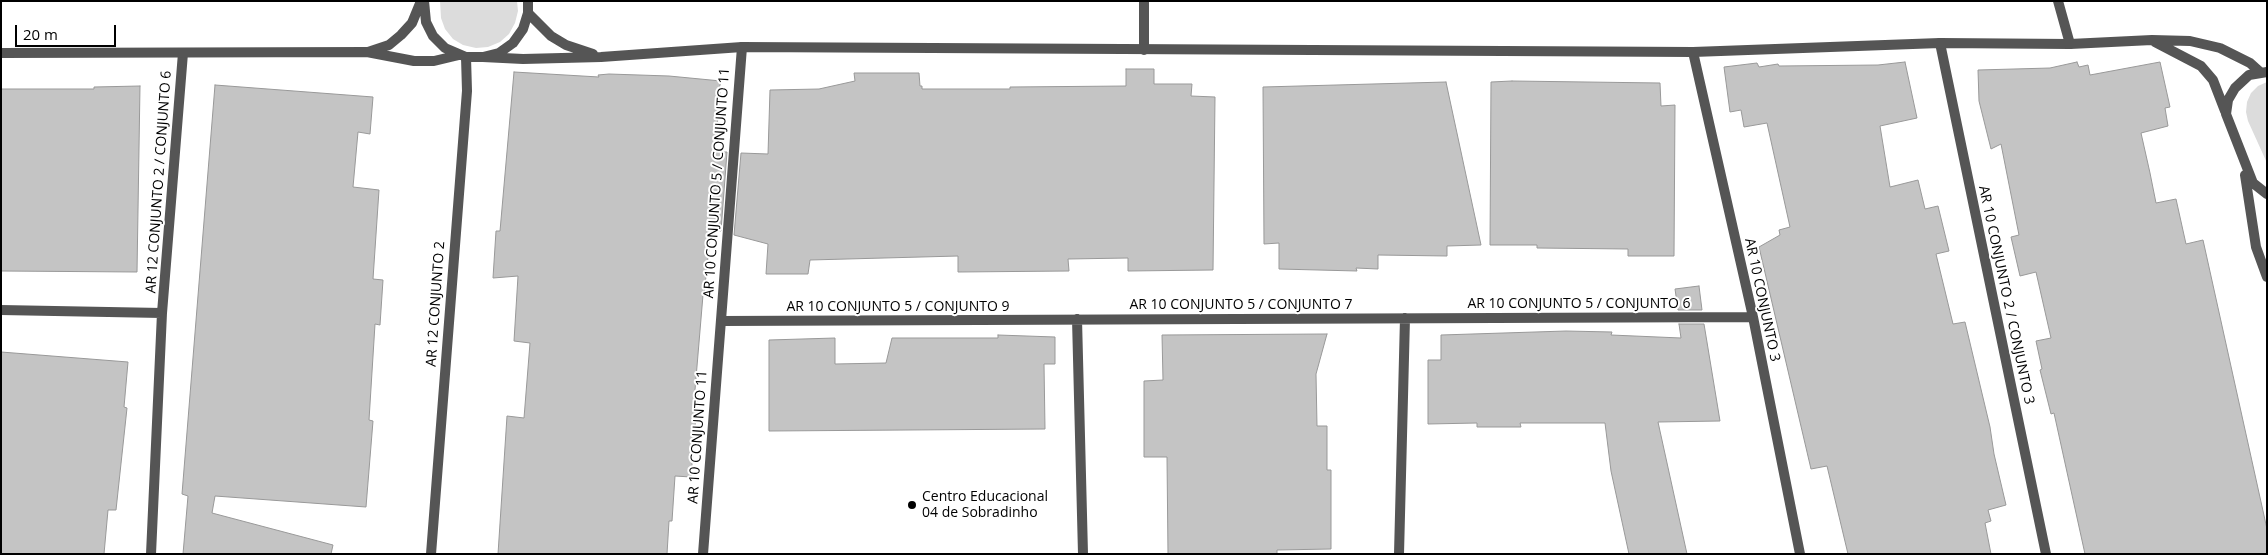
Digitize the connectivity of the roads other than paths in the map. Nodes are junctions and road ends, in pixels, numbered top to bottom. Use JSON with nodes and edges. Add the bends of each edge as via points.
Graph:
{"nodes":[{"id":1,"x":423,"y":1,"type":"edge"},
{"id":2,"x":528,"y":1,"type":"edge"},
{"id":3,"x":1144,"y":1,"type":"edge"},
{"id":4,"x":2058,"y":1,"type":"edge"},
{"id":5,"x":528,"y":13,"type":"junction"},
{"id":6,"x":2152,"y":40,"type":"junction"},
{"id":7,"x":1940,"y":43,"type":"junction"},
{"id":8,"x":2070,"y":44,"type":"junction"},
{"id":9,"x":742,"y":47,"type":"junction"},
{"id":10,"x":1144,"y":50,"type":"junction"},
{"id":11,"x":368,"y":52,"type":"junction"},
{"id":12,"x":1693,"y":52,"type":"junction"},
{"id":13,"x":1,"y":53,"type":"edge"},
{"id":14,"x":182,"y":53,"type":"junction"},
{"id":15,"x":462,"y":56,"type":"junction"},
{"id":16,"x":483,"y":57,"type":"junction"},
{"id":17,"x":601,"y":57,"type":"junction"},
{"id":18,"x":2263,"y":72,"type":"edge"},
{"id":19,"x":2226,"y":114,"type":"junction"},
{"id":20,"x":2243,"y":159,"type":"junction"},
{"id":21,"x":2267,"y":194,"type":"edge"},
{"id":22,"x":2267,"y":277,"type":"edge"},
{"id":23,"x":1,"y":310,"type":"edge"},
{"id":24,"x":162,"y":313,"type":"junction"},
{"id":25,"x":1753,"y":317,"type":"junction"},
{"id":26,"x":1405,"y":318,"type":"junction"},
{"id":27,"x":1076,"y":319,"type":"junction"},
{"id":28,"x":720,"y":321,"type":"junction"},
{"id":29,"x":151,"y":554,"type":"edge"},
{"id":30,"x":430,"y":554,"type":"edge"},
{"id":31,"x":703,"y":554,"type":"edge"},
{"id":32,"x":1083,"y":554,"type":"edge"},
{"id":33,"x":1399,"y":554,"type":"edge"},
{"id":34,"x":1800,"y":554,"type":"edge"},
{"id":35,"x":2046,"y":554,"type":"edge"}],
"edges":[{"from":1,"to":11,"type":"street","via":[[412,23],[401,35],[389,44]]},
{"from":1,"to":15,"type":"street","via":[[426,22],[433,36],[445,48]]},
{"from":2,"to":5,"type":"street"},
{"from":3,"to":10,"type":"street"},
{"from":4,"to":8,"type":"street"},
{"from":5,"to":16,"type":"street","via":[[513,43],[499,53]]},
{"from":5,"to":17,"type":"street","via":[[551,36]]},
{"from":6,"to":8,"type":"street"},
{"from":6,"to":18,"type":"street","via":[[2190,41],[2220,48]]},
{"from":6,"to":19,"type":"street","via":[[2201,66],[2213,80]]},
{"from":7,"to":8,"type":"street"},
{"from":7,"to":12,"type":"street"},
{"from":7,"to":35,"type":"street","name":"AR 10 CONJUNTO 2 / CONJUNTO 3"},
{"from":9,"to":10,"type":"street"},
{"from":9,"to":17,"type":"street"},
{"from":9,"to":28,"type":"street","name":"AR 10 CONJUNTO 5 / CONJUNTO 11"},
{"from":10,"to":12,"type":"street"},
{"from":11,"to":14,"type":"street"},
{"from":11,"to":15,"type":"street","via":[[414,61]]},
{"from":12,"to":25,"type":"street","name":"AR 10 CONJUNTO 3"},
{"from":13,"to":14,"type":"street"},
{"from":14,"to":24,"type":"street","name":"AR 12 CONJUNTO 2 / CONJUNTO 6"},
{"from":15,"to":16,"type":"street"},
{"from":15,"to":30,"type":"street","name":"AR 12 CONJUNTO 2","via":[[467,91]]},
{"from":16,"to":17,"type":"street"},
{"from":18,"to":19,"type":"street","via":[[2245,78],[2234,88]]},
{"from":19,"to":20,"type":"street"},
{"from":20,"to":21,"type":"street","via":[[2252,183]]},
{"from":20,"to":22,"type":"street","via":[[2256,247]]},
{"from":23,"to":24,"type":"street"},
{"from":24,"to":29,"type":"street","name":"AR 12 CONJUNTO 2 / CONJUNTO 6"},
{"from":25,"to":26,"type":"street","name":"AR 10 CONJUNTO 5 / CONJUNTO 6"},
{"from":25,"to":34,"type":"street","name":"AR 10 CONJUNTO 3"},
{"from":26,"to":27,"type":"street","name":"AR 10 CONJUNTO 5 / CONJUNTO 7"},
{"from":26,"to":33,"type":"street"},
{"from":27,"to":28,"type":"street","name":"AR 10 CONJUNTO 5 / CONJUNTO 9"},
{"from":27,"to":32,"type":"street"},
{"from":28,"to":31,"type":"street","name":"AR 10 CONJUNTO 11"}]}
